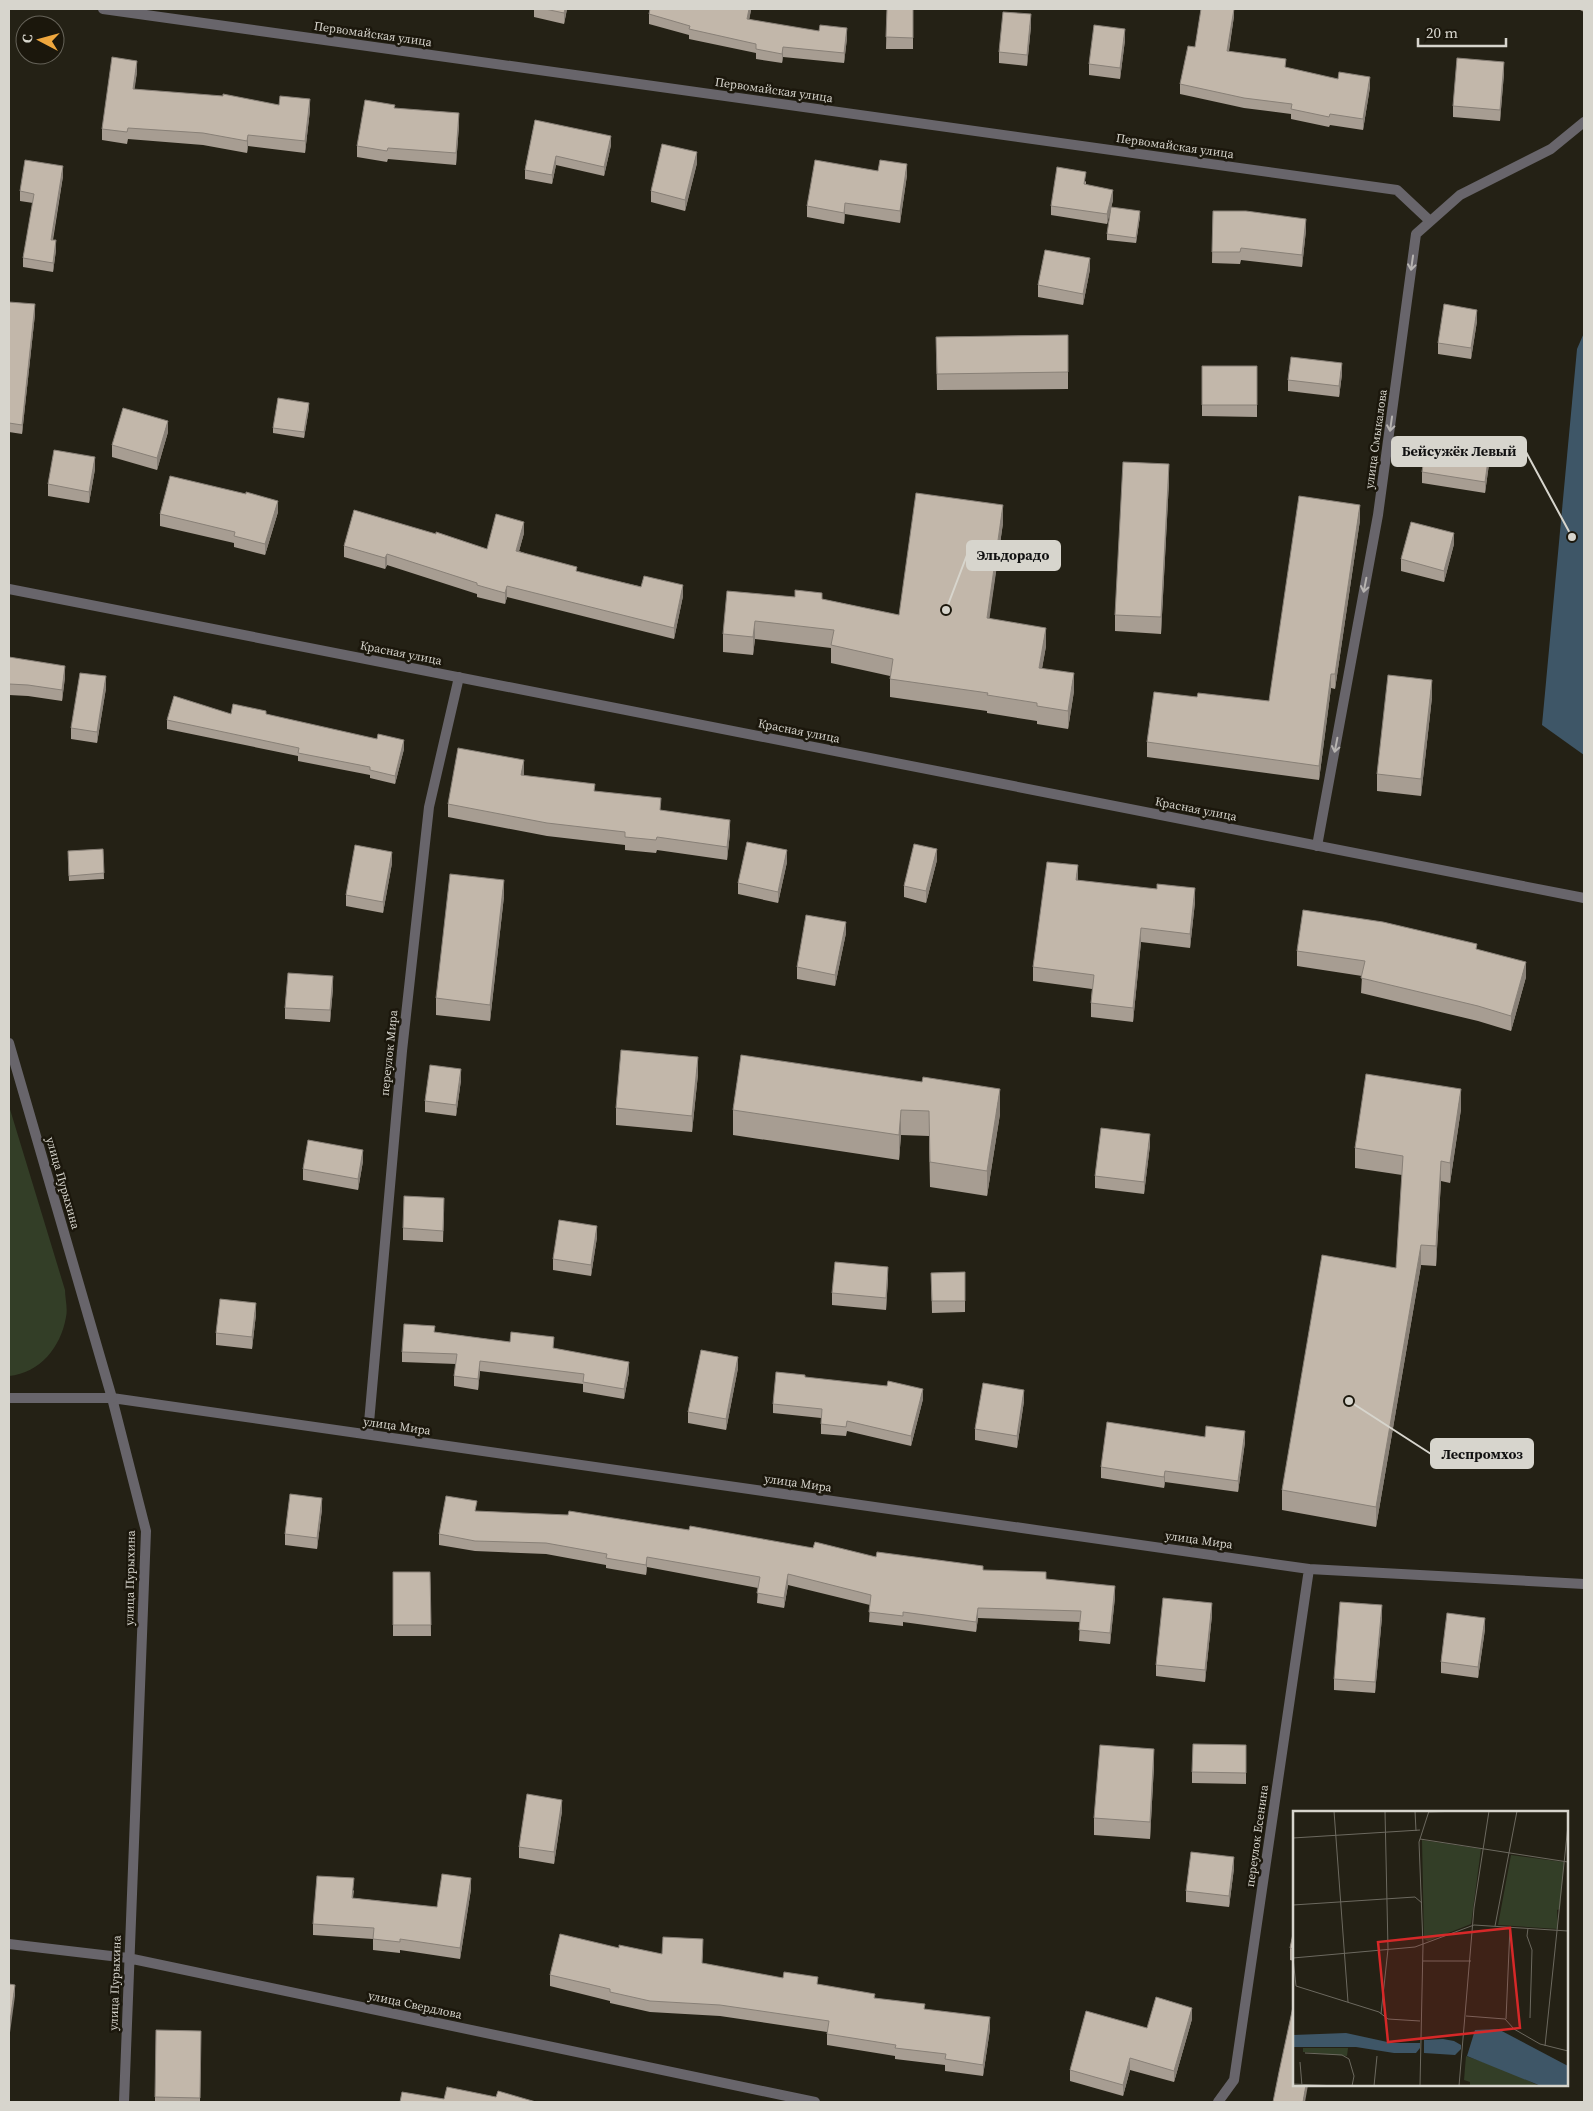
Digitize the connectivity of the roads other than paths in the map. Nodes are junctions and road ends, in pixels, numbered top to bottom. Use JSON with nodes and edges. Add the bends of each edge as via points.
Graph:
{"nodes":[{"id":1,"x":104,"y":9,"type":"edge"},
{"id":2,"x":1584,"y":122,"type":"edge"},
{"id":3,"x":1430,"y":221,"type":"junction"},
{"id":4,"x":9,"y":589,"type":"edge"},
{"id":5,"x":459,"y":677,"type":"junction"},
{"id":6,"x":1317,"y":846,"type":"junction"},
{"id":7,"x":1584,"y":898,"type":"edge"},
{"id":8,"x":9,"y":1043,"type":"edge"},
{"id":9,"x":9,"y":1398,"type":"edge"},
{"id":10,"x":112,"y":1398,"type":"junction"},
{"id":11,"x":368,"y":1434,"type":"junction"},
{"id":12,"x":1309,"y":1569,"type":"junction"},
{"id":13,"x":1584,"y":1584,"type":"edge"},
{"id":14,"x":9,"y":1944,"type":"edge"},
{"id":15,"x":128,"y":1958,"type":"junction"},
{"id":16,"x":124,"y":2102,"type":"edge"},
{"id":17,"x":815,"y":2102,"type":"edge"},
{"id":18,"x":1218,"y":2102,"type":"edge"}],
"edges":[{"from":1,"to":3,"type":"street","name":"Первомайская улица","via":[[1397,190]]},
{"from":2,"to":3,"type":"street","name":"улица Смыкалова","via":[[1551,149],[1460,195]]},
{"from":3,"to":6,"type":"street","name":"улица Смыкалова","one_way":true,"via":[[1416,234],[1378,515]]},
{"from":4,"to":5,"type":"street","name":"Красная улица"},
{"from":5,"to":6,"type":"street","name":"Красная улица"},
{"from":5,"to":11,"type":"street","name":"переулок Мира","via":[[429,808],[402,1051]]},
{"from":6,"to":7,"type":"street","name":"Красная улица"},
{"from":8,"to":10,"type":"street","name":"улица Пурыхина"},
{"from":9,"to":10,"type":"street","name":"улица Мира"},
{"from":10,"to":11,"type":"street","name":"улица Мира"},
{"from":10,"to":15,"type":"street","name":"улица Пурыхина","via":[[146,1531]]},
{"from":11,"to":12,"type":"street","name":"улица Мира"},
{"from":12,"to":13,"type":"street","name":"улица Мира"},
{"from":12,"to":18,"type":"street","name":"переулок Есенина","via":[[1234,2080]]},
{"from":14,"to":15,"type":"street","name":"улица Свердлова"},
{"from":15,"to":16,"type":"street","name":"улица Пурыхина"},
{"from":15,"to":17,"type":"street","name":"улица Свердлова"}]}
